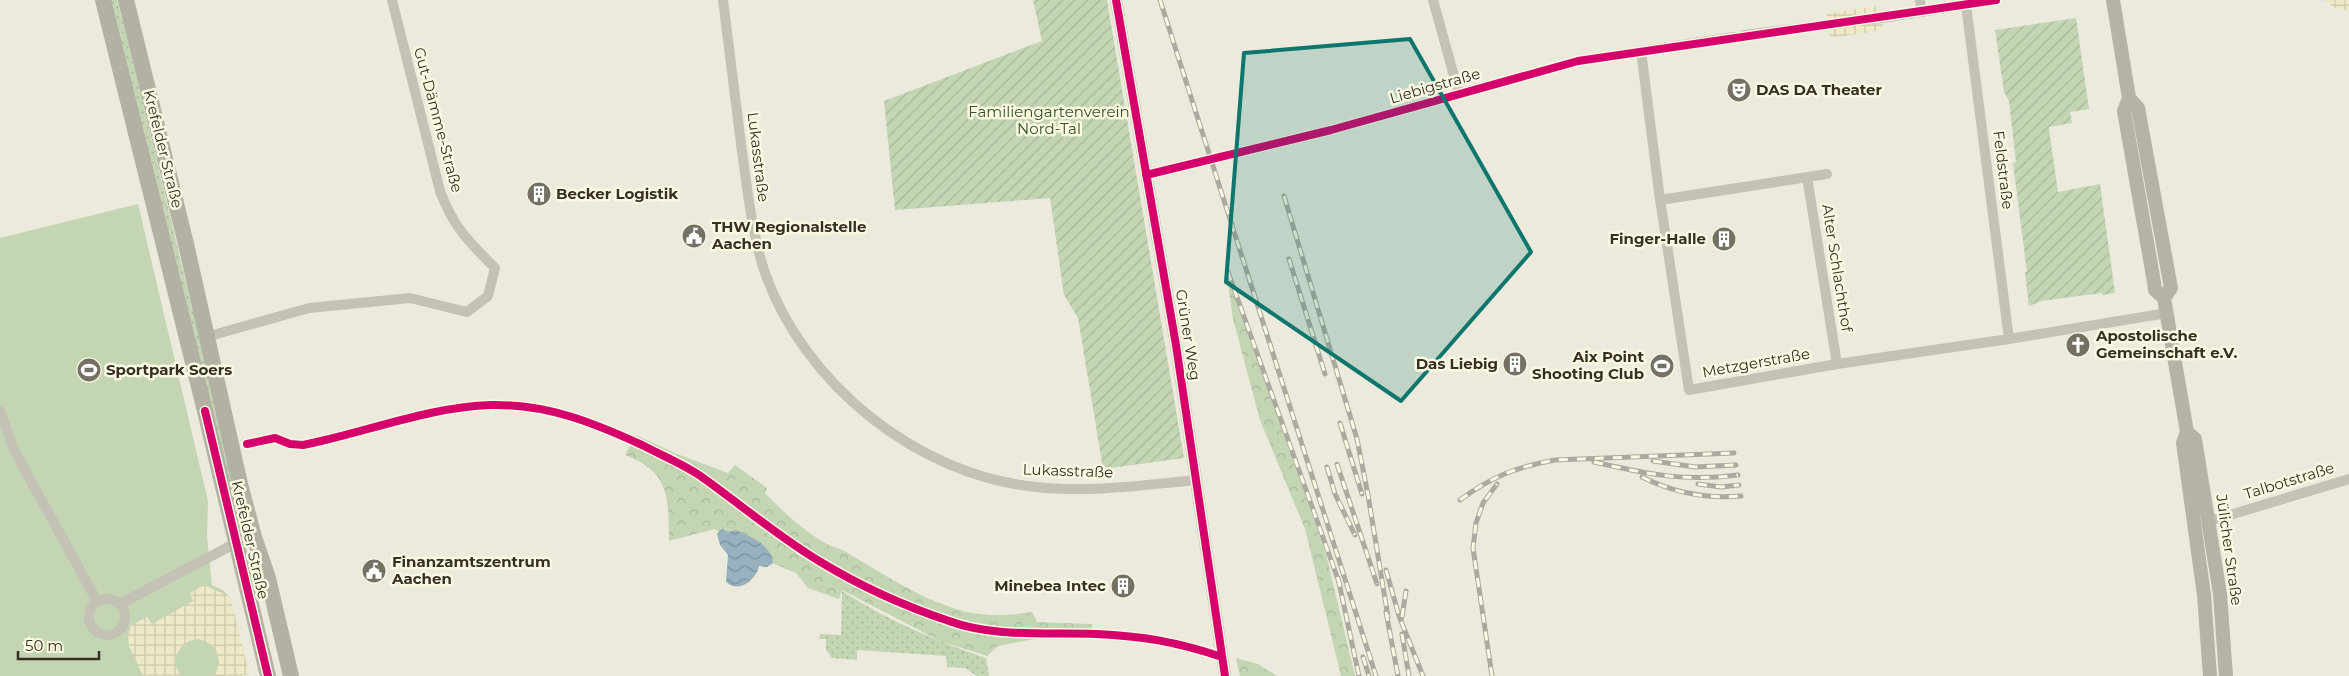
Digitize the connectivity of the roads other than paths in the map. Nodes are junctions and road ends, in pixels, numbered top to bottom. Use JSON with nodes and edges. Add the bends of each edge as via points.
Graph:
{"nodes":[{"id":1,"x":103,"y":0,"type":"edge"},
{"id":2,"x":126,"y":0,"type":"edge"},
{"id":3,"x":392,"y":0,"type":"edge"},
{"id":4,"x":723,"y":0,"type":"edge"},
{"id":5,"x":1116,"y":0,"type":"edge"},
{"id":6,"x":1433,"y":0,"type":"edge"},
{"id":7,"x":1920,"y":0,"type":"edge"},
{"id":8,"x":1996,"y":0,"type":"edge"},
{"id":9,"x":2113,"y":0,"type":"edge"},
{"id":10,"x":1966,"y":5,"type":"junction"},
{"id":11,"x":1922,"y":12,"type":"junction"},
{"id":12,"x":1641,"y":51,"type":"junction"},
{"id":13,"x":1459,"y":94,"type":"junction"},
{"id":14,"x":1146,"y":174,"type":"junction"},
{"id":15,"x":1828,"y":174,"type":"dead end"},
{"id":16,"x":1808,"y":177,"type":"junction"},
{"id":17,"x":1660,"y":200,"type":"junction"},
{"id":18,"x":2167,"y":312,"type":"junction"},
{"id":19,"x":206,"y":337,"type":"junction"},
{"id":20,"x":2009,"y":339,"type":"junction"},
{"id":21,"x":1837,"y":364,"type":"junction"},
{"id":22,"x":0,"y":411,"type":"edge"},
{"id":23,"x":2186,"y":432,"type":"junction"},
{"id":24,"x":2349,"y":478,"type":"edge"},
{"id":25,"x":1197,"y":480,"type":"junction"},
{"id":26,"x":2210,"y":521,"type":"junction"},
{"id":27,"x":2195,"y":524,"type":"junction"},
{"id":28,"x":254,"y":538,"type":"junction"},
{"id":29,"x":236,"y":543,"type":"junction"},
{"id":30,"x":97,"y":601,"type":"junction"},
{"id":31,"x":120,"y":604,"type":"junction"},
{"id":32,"x":268,"y":676,"type":"edge"},
{"id":33,"x":291,"y":676,"type":"edge"},
{"id":34,"x":1225,"y":676,"type":"edge"},
{"id":35,"x":2210,"y":676,"type":"edge"},
{"id":36,"x":2226,"y":676,"type":"edge"}],
"edges":[{"from":1,"to":29,"type":"main road","name":"Krefelder Straße"},
{"from":2,"to":19,"type":"main road","name":"Krefelder Straße"},
{"from":3,"to":19,"type":"street","name":"Gut-Dämme-Straße","via":[[448,212],[461,234],[495,268],[488,296],[467,312],[410,298],[309,308]]},
{"from":4,"to":25,"type":"street","name":"Lukasstraße","via":[[751,218],[764,270],[790,325],[830,379],[873,419],[907,442],[948,463],[994,479],[1036,487],[1091,489]]},
{"from":5,"to":14,"type":"street","name":"Grüner Weg"},
{"from":6,"to":13,"type":"street"},
{"from":7,"to":11,"type":"street"},
{"from":8,"to":10,"type":"street","name":"Liebigstraße"},
{"from":9,"to":18,"type":"main road","name":"Jülicher Straße","via":[[2129,98],[2124,110],[2155,290],[2164,298]]},
{"from":10,"to":11,"type":"street","name":"Liebigstraße"},
{"from":10,"to":20,"type":"street","name":"Feldstraße"},
{"from":11,"to":12,"type":"street","name":"Liebigstraße"},
{"from":12,"to":13,"type":"street","name":"Liebigstraße","via":[[1578,61]]},
{"from":12,"to":17,"type":"street","name":"Metzgerstraße"},
{"from":13,"to":14,"type":"street","name":"Liebigstraße","via":[[1331,130]]},
{"from":14,"to":25,"type":"street","name":"Grüner Weg"},
{"from":15,"to":16,"type":"street"},
{"from":16,"to":17,"type":"street"},
{"from":16,"to":21,"type":"street","name":"Alter Schlachthof"},
{"from":17,"to":21,"type":"street","name":"Metzgerstraße","via":[[1689,390]]},
{"from":18,"to":20,"type":"street","name":"Metzgerstraße"},
{"from":18,"to":23,"type":"main road","name":"Jülicher Straße"},
{"from":19,"to":28,"type":"main road","name":"Krefelder Straße"},
{"from":20,"to":21,"type":"street","name":"Metzgerstraße"},
{"from":22,"to":30,"type":"street","via":[[14,450]]},
{"from":23,"to":26,"type":"main road","name":"Jülicher Straße","via":[[2195,439]]},
{"from":23,"to":27,"type":"main road","name":"Jülicher Straße","via":[[2183,443]]},
{"from":24,"to":26,"type":"street","name":"Talbotstraße"},
{"from":25,"to":34,"type":"street","name":"Grüner Weg"},
{"from":26,"to":27,"type":"main road"},
{"from":26,"to":36,"type":"main road","name":"Jülicher Straße"},
{"from":27,"to":35,"type":"main road","name":"Jülicher Straße"},
{"from":28,"to":29,"type":"street"},
{"from":28,"to":33,"type":"main road","name":"Krefelder Straße","via":[[268,578]]},
{"from":29,"to":31,"type":"street"},
{"from":29,"to":32,"type":"main road","name":"Krefelder Straße"},
{"from":30,"to":31,"type":"street","via":[[105,598]]},
{"from":30,"to":31,"type":"street","via":[[90,608],[88,618],[95,631],[104,635],[114,634],[125,621]]}]}
